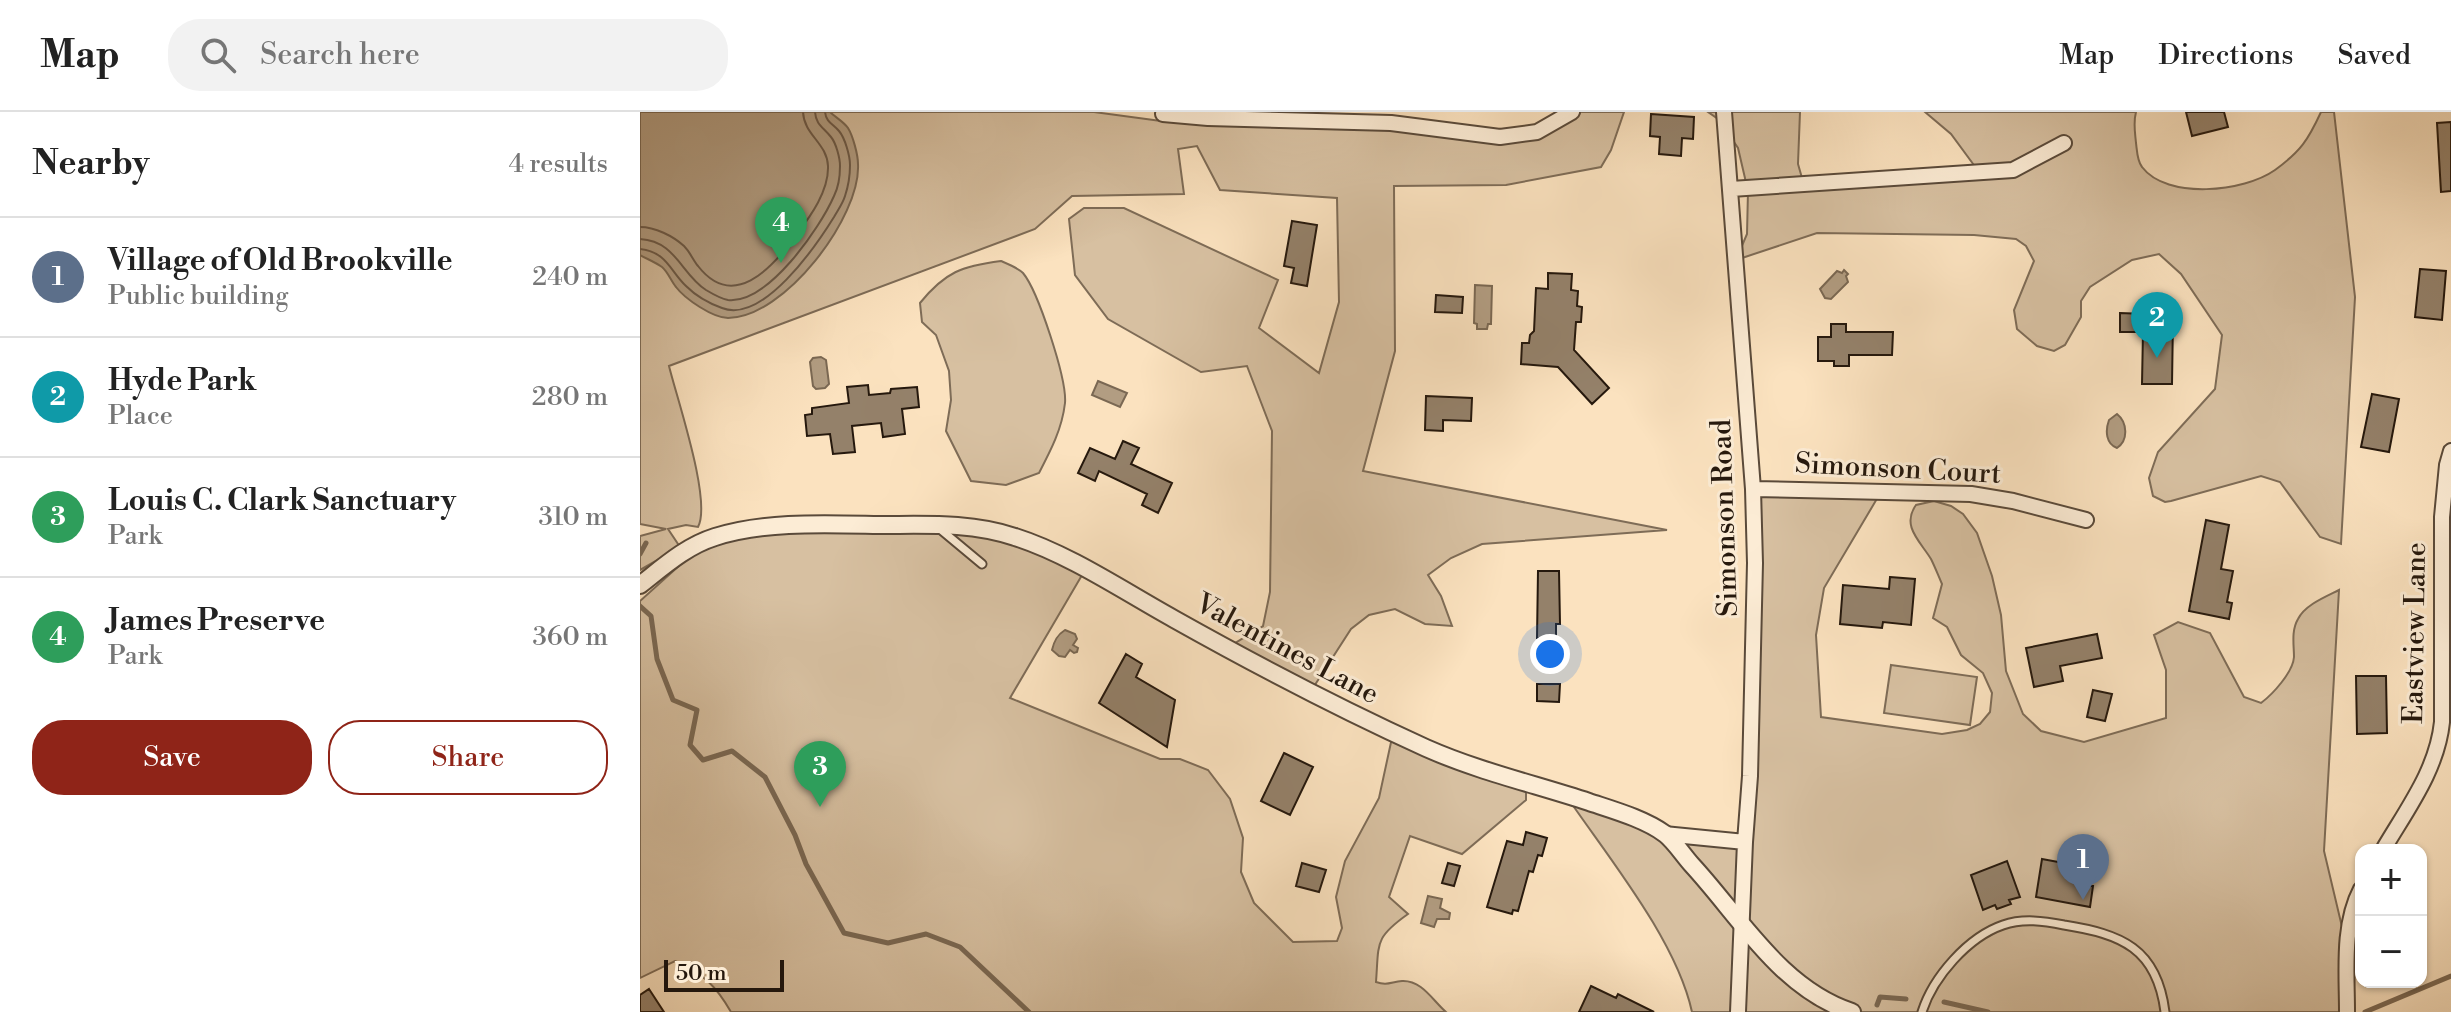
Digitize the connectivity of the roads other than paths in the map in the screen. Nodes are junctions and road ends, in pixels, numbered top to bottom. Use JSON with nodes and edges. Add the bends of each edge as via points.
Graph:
{"nodes":[{"id":1,"x":1572,"y":112,"type":"edge"},
{"id":2,"x":1724,"y":112,"type":"edge"},
{"id":3,"x":1163,"y":114,"type":"edge"},
{"id":4,"x":2064,"y":143,"type":"dead end"},
{"id":5,"x":1731,"y":189,"type":"junction"},
{"id":6,"x":2450,"y":460,"type":"edge"},
{"id":7,"x":1753,"y":489,"type":"junction"},
{"id":8,"x":2086,"y":520,"type":"dead end"},
{"id":9,"x":935,"y":525,"type":"junction"},
{"id":10,"x":982,"y":564,"type":"dead end"},
{"id":11,"x":640,"y":585,"type":"edge"},
{"id":12,"x":1664,"y":834,"type":"junction"},
{"id":13,"x":1745,"y":842,"type":"junction"},
{"id":14,"x":2387,"y":844,"type":"edge"},
{"id":15,"x":2355,"y":903,"type":"edge"},
{"id":16,"x":1741,"y":924,"type":"junction"},
{"id":17,"x":1738,"y":1012,"type":"edge"},
{"id":18,"x":1852,"y":1012,"type":"edge"},
{"id":19,"x":1922,"y":1012,"type":"edge"},
{"id":20,"x":2165,"y":1012,"type":"edge"},
{"id":21,"x":2347,"y":1012,"type":"edge"}],
"edges":[{"from":1,"to":3,"type":"street","via":[[1537,132],[1500,137],[1391,123]]},
{"from":2,"to":5,"type":"street","name":"Simonson Road"},
{"from":4,"to":5,"type":"street","via":[[2013,170]]},
{"from":5,"to":7,"type":"street","name":"Simonson Road"},
{"from":6,"to":14,"type":"street","name":"Eastview Lane","via":[[2442,517],[2440,740],[2428,775]]},
{"from":7,"to":8,"type":"street","name":"Simonson Court","via":[[1971,494]]},
{"from":7,"to":13,"type":"street","name":"Simonson Road","via":[[1754,643]]},
{"from":9,"to":10,"type":"lane"},
{"from":9,"to":11,"type":"street","name":"Valentines Lane","via":[[759,528],[691,548]]},
{"from":9,"to":12,"type":"street","name":"Valentines Lane","via":[[1017,537],[1418,744],[1625,814]]},
{"from":12,"to":13,"type":"street"},
{"from":12,"to":16,"type":"street","name":"Valentines Lane"},
{"from":13,"to":16,"type":"street","name":"Simonson Road"},
{"from":15,"to":21,"type":"street"},
{"from":16,"to":17,"type":"street","name":"Simonson Road"},
{"from":16,"to":18,"type":"street","name":"Valentines Lane","via":[[1789,976],[1831,1005]]},
{"from":19,"to":20,"type":"lane","via":[[1940,974],[1980,936],[2028,921],[2100,931],[2130,945],[2155,974]]}]}
